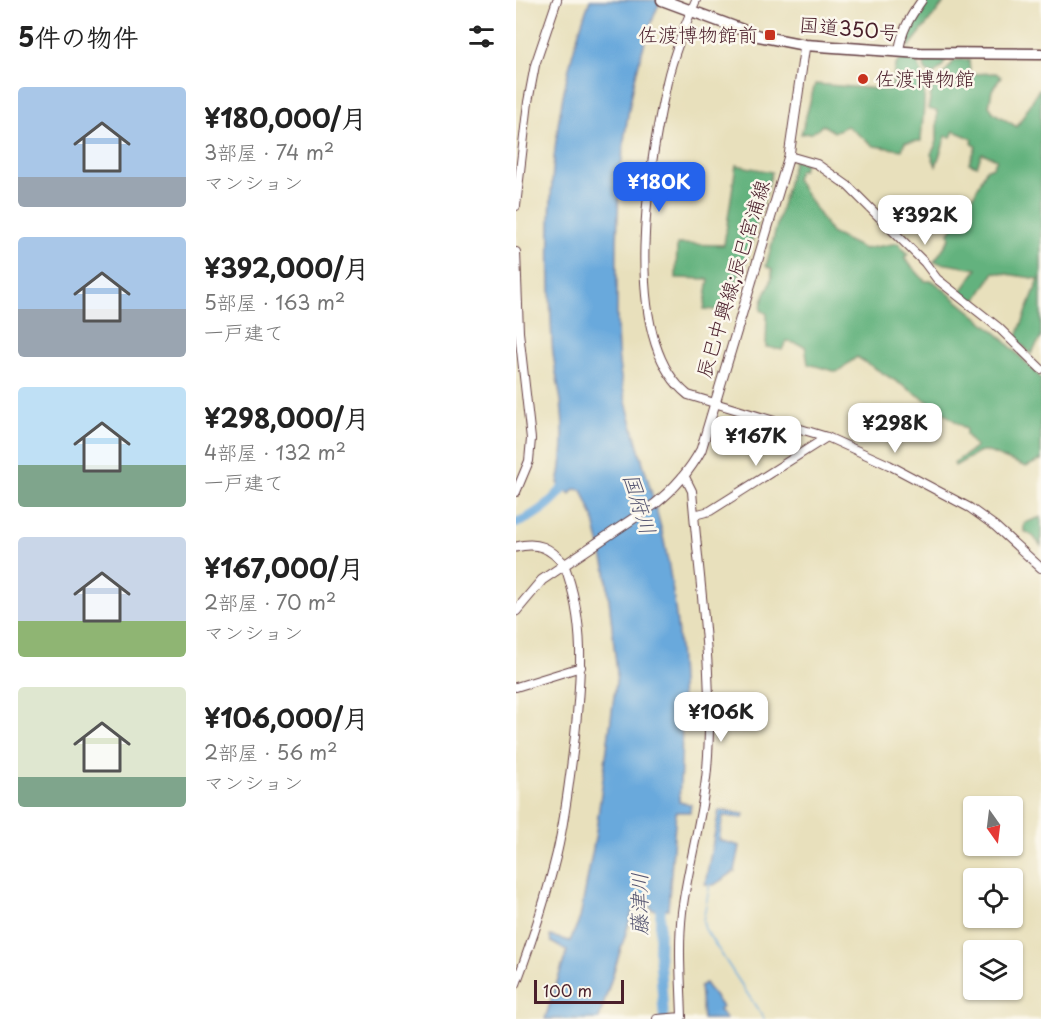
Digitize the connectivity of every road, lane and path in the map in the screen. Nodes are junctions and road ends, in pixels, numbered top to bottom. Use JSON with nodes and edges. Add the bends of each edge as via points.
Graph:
{"nodes":[{"id":1,"x":556,"y":0,"type":"edge"},
{"id":2,"x":662,"y":0,"type":"edge"},
{"id":3,"x":696,"y":0,"type":"edge"},
{"id":4,"x":921,"y":0,"type":"edge"},
{"id":5,"x":690,"y":10,"type":"junction"},
{"id":6,"x":805,"y":45,"type":"junction"},
{"id":7,"x":899,"y":52,"type":"junction"},
{"id":8,"x":1041,"y":54,"type":"edge"},
{"id":9,"x":789,"y":156,"type":"junction"},
{"id":10,"x":516,"y":206,"type":"edge"},
{"id":11,"x":516,"y":252,"type":"edge"},
{"id":12,"x":1041,"y":369,"type":"edge"},
{"id":13,"x":714,"y":403,"type":"junction"},
{"id":14,"x":827,"y":437,"type":"junction"},
{"id":15,"x":683,"y":479,"type":"junction"},
{"id":16,"x":516,"y":492,"type":"edge"},
{"id":17,"x":694,"y":515,"type":"junction"},
{"id":18,"x":516,"y":547,"type":"edge"},
{"id":19,"x":568,"y":562,"type":"junction"},
{"id":20,"x":1041,"y":568,"type":"edge"},
{"id":21,"x":516,"y":610,"type":"edge"},
{"id":22,"x":581,"y":667,"type":"junction"},
{"id":23,"x":516,"y":687,"type":"edge"},
{"id":24,"x":516,"y":984,"type":"edge"},
{"id":25,"x":657,"y":1019,"type":"edge"}],
"edges":[{"from":1,"to":10,"type":"street","via":[[535,66]]},
{"from":2,"to":5,"type":"highway","name":"国道350号"},
{"from":3,"to":5,"type":"street"},
{"from":4,"to":7,"type":"street","via":[[900,37]]},
{"from":5,"to":6,"type":"highway","name":"国道350号","via":[[759,36]]},
{"from":5,"to":13,"type":"street","via":[[667,80],[650,169],[647,292],[654,337],[671,376],[688,395]]},
{"from":6,"to":7,"type":"highway","name":"国道350号"},
{"from":6,"to":9,"type":"main road","name":"辰巳中興線;辰巳宮浦線"},
{"from":7,"to":8,"type":"highway","name":"国道350号"},
{"from":9,"to":12,"type":"street","via":[[817,164],[848,186],[937,279],[999,328]]},
{"from":9,"to":13,"type":"main road","name":"辰巳中興線;辰巳宮浦線"},
{"from":11,"to":16,"type":"street","via":[[519,332],[531,439],[529,461]]},
{"from":13,"to":14,"type":"street"},
{"from":13,"to":15,"type":"main road","name":"辰巳中興線;辰巳宮浦線","via":[[701,450]]},
{"from":14,"to":17,"type":"street","via":[[710,511]]},
{"from":14,"to":20,"type":"street","via":[[970,508]]},
{"from":15,"to":17,"type":"street","via":[[692,491]]},
{"from":15,"to":19,"type":"main road","name":"辰巳中興線;辰巳宮浦線","via":[[655,504]]},
{"from":17,"to":25,"type":"street","via":[[706,621],[708,767],[682,912],[682,1017]]},
{"from":18,"to":19,"type":"main road","via":[[545,546]]},
{"from":19,"to":21,"type":"main road","name":"辰巳中興線;辰巳宮浦線","via":[[542,580]]},
{"from":19,"to":22,"type":"street"},
{"from":22,"to":23,"type":"street"},
{"from":22,"to":24,"type":"street","via":[[557,851]]}]}
